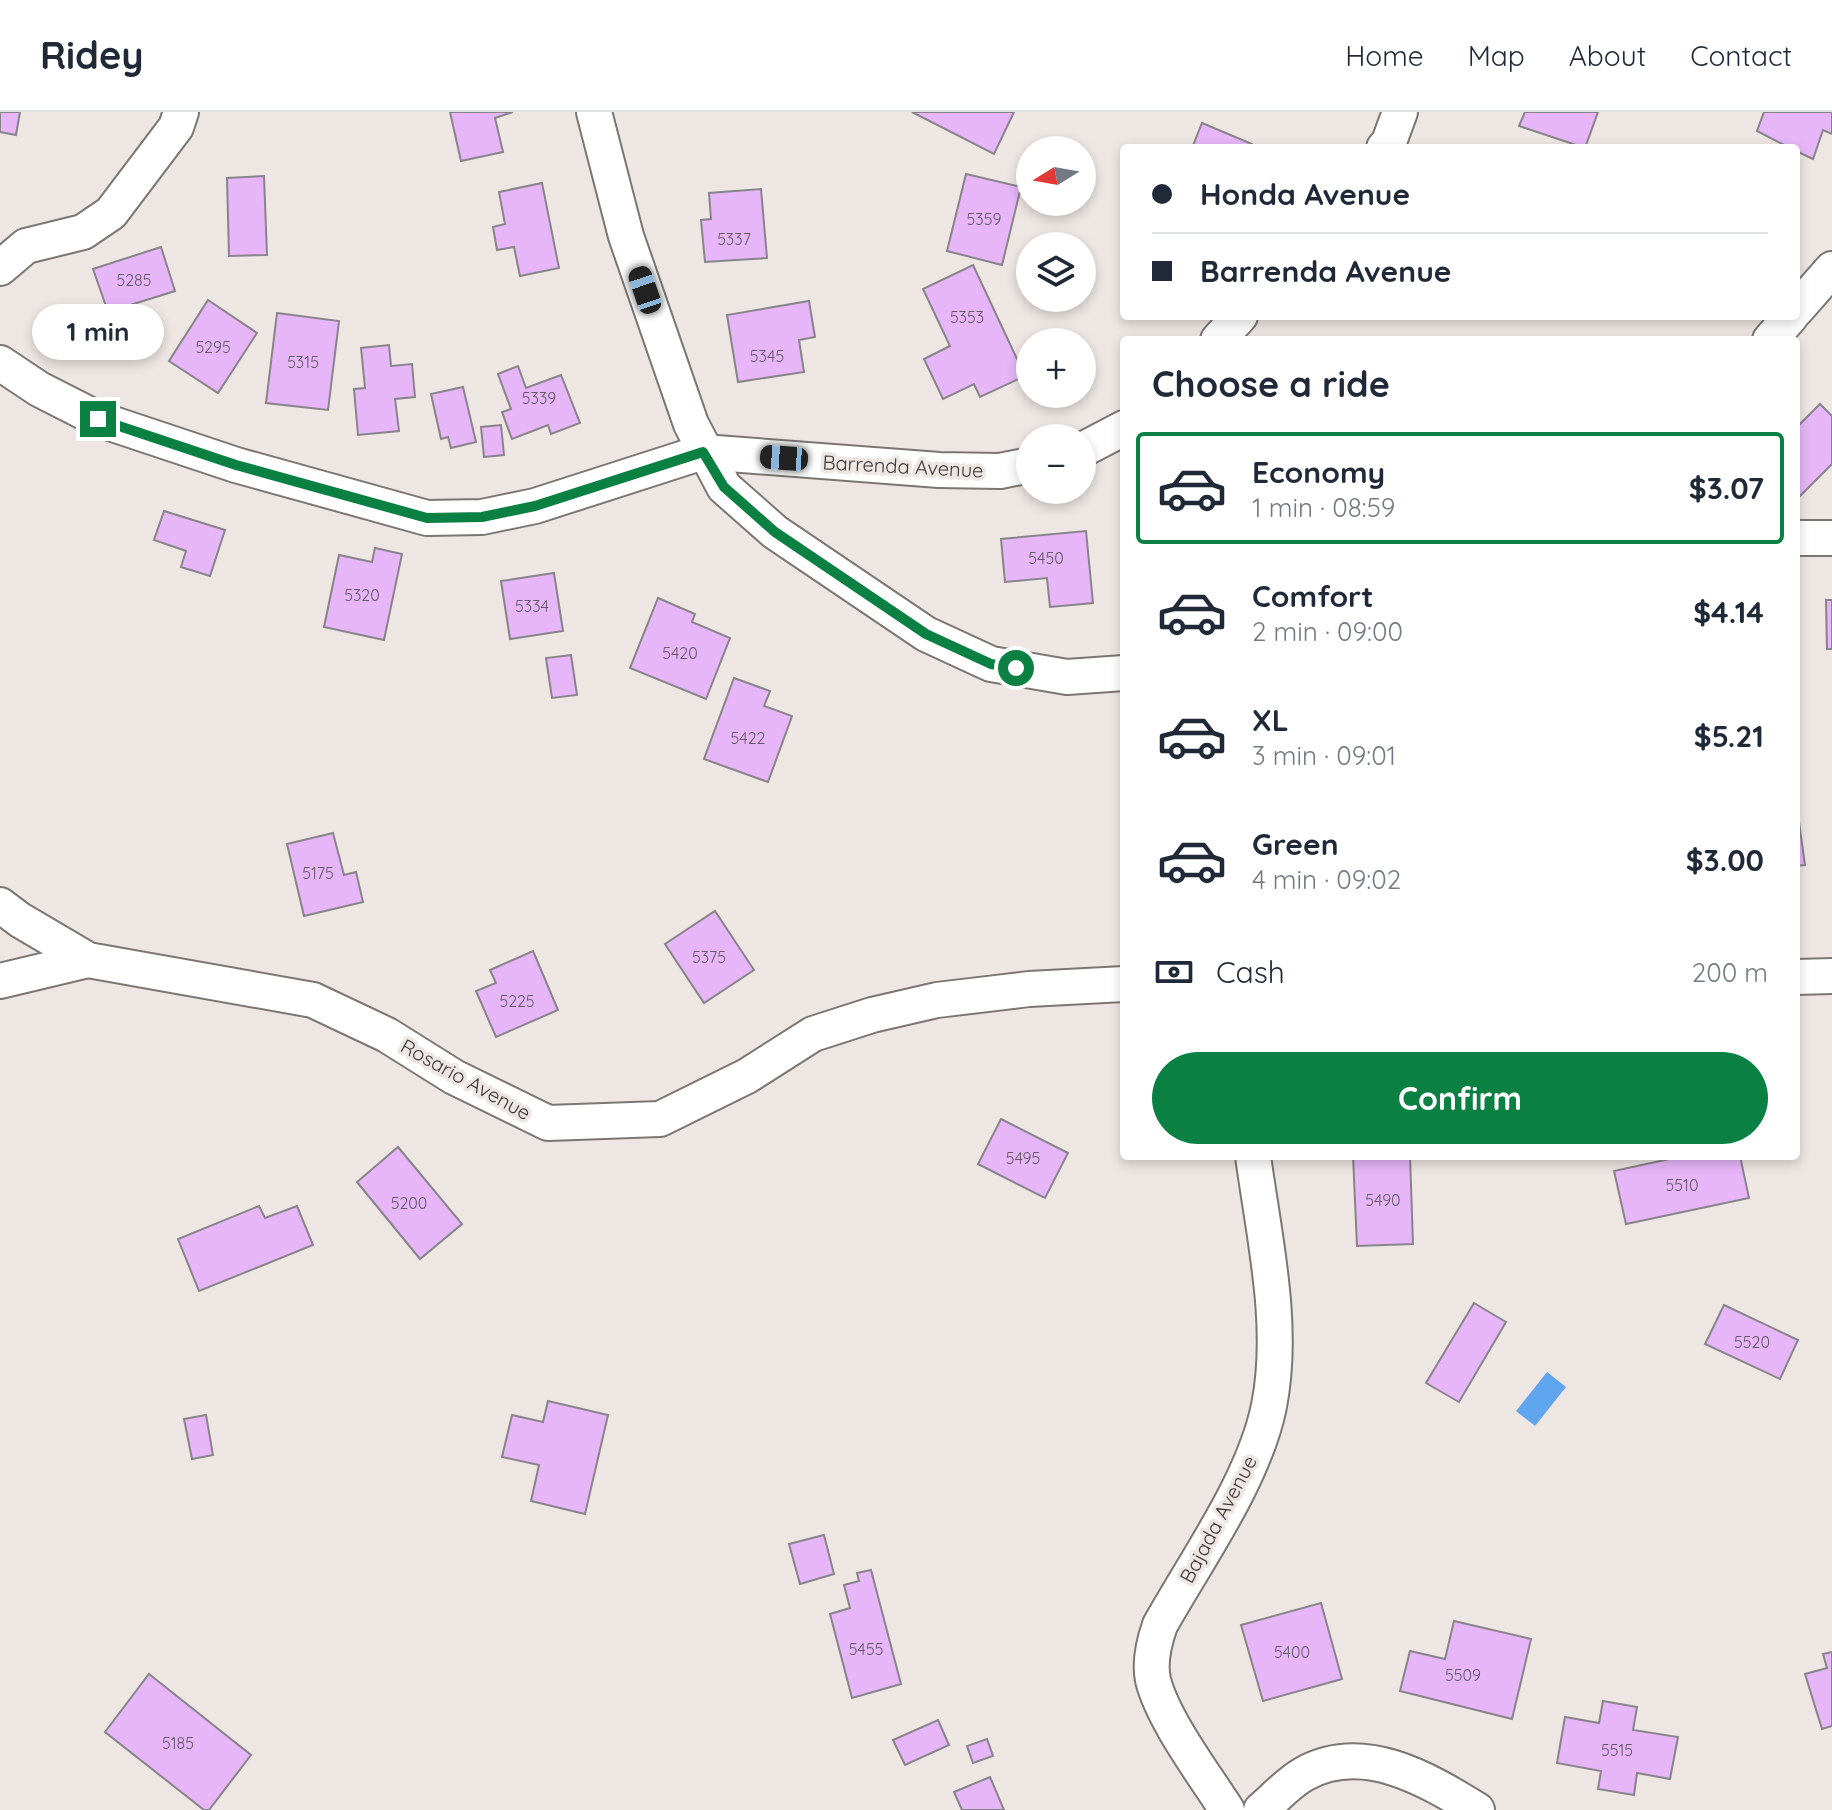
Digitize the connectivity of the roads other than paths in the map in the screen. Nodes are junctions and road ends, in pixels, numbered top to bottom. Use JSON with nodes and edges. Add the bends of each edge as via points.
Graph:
{"nodes":[{"id":1,"x":181,"y":112,"type":"edge"},
{"id":2,"x":594,"y":112,"type":"edge"},
{"id":3,"x":1400,"y":112,"type":"edge"},
{"id":4,"x":1387,"y":144,"type":"edge"},
{"id":5,"x":0,"y":268,"type":"edge"},
{"id":6,"x":1832,"y":269,"type":"edge"},
{"id":7,"x":1800,"y":305,"type":"edge"},
{"id":8,"x":1236,"y":320,"type":"edge"},
{"id":9,"x":1788,"y":320,"type":"edge"},
{"id":10,"x":1222,"y":336,"type":"edge"},
{"id":11,"x":1774,"y":336,"type":"edge"},
{"id":12,"x":0,"y":363,"type":"edge"},
{"id":13,"x":1120,"y":430,"type":"edge"},
{"id":14,"x":1096,"y":443,"type":"edge"},
{"id":15,"x":703,"y":452,"type":"junction"},
{"id":16,"x":1016,"y":468,"type":"edge"},
{"id":17,"x":1800,"y":538,"type":"edge"},
{"id":18,"x":1832,"y":538,"type":"edge"},
{"id":19,"x":1120,"y":673,"type":"edge"},
{"id":20,"x":0,"y":905,"type":"edge"},
{"id":21,"x":88,"y":960,"type":"junction"},
{"id":22,"x":1832,"y":976,"type":"edge"},
{"id":23,"x":1800,"y":977,"type":"edge"},
{"id":24,"x":0,"y":981,"type":"edge"},
{"id":25,"x":1120,"y":984,"type":"edge"},
{"id":26,"x":1254,"y":1160,"type":"edge"},
{"id":27,"x":1227,"y":1810,"type":"edge"},
{"id":28,"x":1261,"y":1810,"type":"edge"},
{"id":29,"x":1477,"y":1810,"type":"edge"}],
"edges":[{"from":1,"to":5,"type":"street","via":[[176,127],[111,213],[83,232],[26,246]]},
{"from":2,"to":15,"type":"street","via":[[626,236]]},
{"from":3,"to":4,"type":"street"},
{"from":6,"to":7,"type":"street"},
{"from":8,"to":10,"type":"street"},
{"from":9,"to":11,"type":"street"},
{"from":12,"to":15,"type":"street","name":"Barrenda Avenue","via":[[98,419],[236,465],[427,518],[482,517],[535,506]]},
{"from":13,"to":14,"type":"street"},
{"from":15,"to":16,"type":"street","name":"Barrenda Avenue","via":[[939,470]]},
{"from":15,"to":19,"type":"street","via":[[724,487],[775,532],[926,634],[991,664],[1067,677]]},
{"from":17,"to":18,"type":"street"},
{"from":20,"to":21,"type":"street","name":"Rosario Avenue"},
{"from":21,"to":24,"type":"street"},
{"from":21,"to":25,"type":"street","name":"Rosario Avenue","via":[[313,1000],[548,1123],[660,1119],[747,1076],[813,1034],[872,1015],[937,1000]]},
{"from":22,"to":23,"type":"street"},
{"from":26,"to":27,"type":"street","name":"Bajada Avenue","via":[[1272,1303],[1275,1355],[1269,1407],[1235,1495],[1152,1647],[1153,1678],[1163,1707]]},
{"from":28,"to":29,"type":"street","via":[[1301,1775],[1346,1761],[1381,1764],[1430,1781]]}]}
